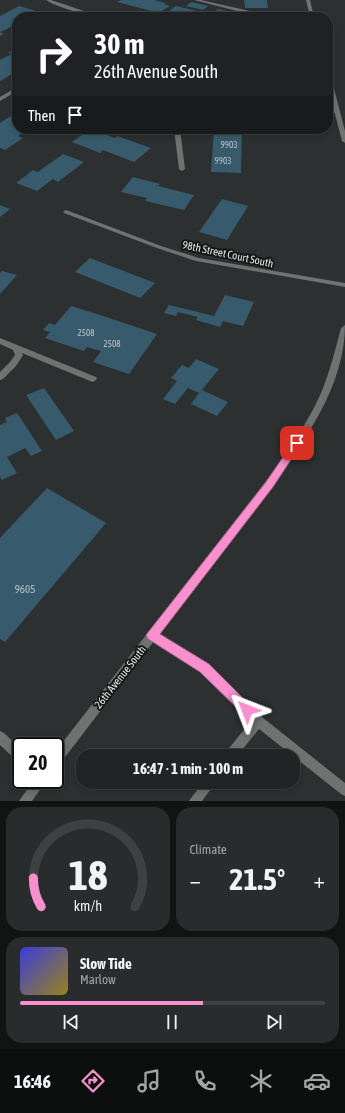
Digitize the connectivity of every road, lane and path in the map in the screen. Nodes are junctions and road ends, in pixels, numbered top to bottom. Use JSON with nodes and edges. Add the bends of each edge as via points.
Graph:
{"nodes":[{"id":1,"x":48,"y":0,"type":"edge"},
{"id":2,"x":196,"y":0,"type":"edge"},
{"id":3,"x":308,"y":0,"type":"edge"},
{"id":4,"x":83,"y":12,"type":"edge"},
{"id":5,"x":250,"y":12,"type":"edge"},
{"id":6,"x":311,"y":12,"type":"edge"},
{"id":7,"x":12,"y":92,"type":"edge"},
{"id":8,"x":333,"y":96,"type":"edge"},
{"id":9,"x":0,"y":99,"type":"edge"},
{"id":10,"x":333,"y":111,"type":"edge"},
{"id":11,"x":337,"y":111,"type":"junction"},
{"id":12,"x":178,"y":134,"type":"edge"},
{"id":13,"x":345,"y":141,"type":"edge"},
{"id":14,"x":182,"y":169,"type":"dead end"},
{"id":15,"x":66,"y":212,"type":"dead end"},
{"id":16,"x":345,"y":285,"type":"edge"},
{"id":17,"x":345,"y":328,"type":"edge"},
{"id":18,"x":0,"y":341,"type":"edge"},
{"id":19,"x":16,"y":348,"type":"junction"},
{"id":20,"x":0,"y":377,"type":"edge"},
{"id":21,"x":93,"y":379,"type":"dead end"},
{"id":22,"x":152,"y":635,"type":"junction"},
{"id":23,"x":258,"y":721,"type":"junction"},
{"id":24,"x":0,"y":737,"type":"edge"},
{"id":25,"x":12,"y":748,"type":"edge"},
{"id":26,"x":64,"y":749,"type":"edge"},
{"id":27,"x":236,"y":749,"type":"edge"},
{"id":28,"x":34,"y":789,"type":"edge"},
{"id":29,"x":204,"y":789,"type":"edge"},
{"id":30,"x":345,"y":790,"type":"edge"},
{"id":31,"x":25,"y":801,"type":"edge"},
{"id":32,"x":195,"y":801,"type":"edge"}],
"edges":[{"from":1,"to":4,"type":"street"},
{"from":2,"to":5,"type":"street"},
{"from":3,"to":6,"type":"street"},
{"from":7,"to":9,"type":"street"},
{"from":8,"to":11,"type":"street"},
{"from":10,"to":11,"type":"street"},
{"from":11,"to":13,"type":"street"},
{"from":12,"to":14,"type":"street"},
{"from":15,"to":16,"type":"street","name":"98th Street Court South","via":[[159,248],[198,260]]},
{"from":17,"to":22,"type":"street","name":"26th Avenue South","via":[[335,366],[311,421],[269,484]]},
{"from":18,"to":19,"type":"street"},
{"from":19,"to":20,"type":"street","via":[[19,355]]},
{"from":19,"to":21,"type":"street"},
{"from":22,"to":23,"type":"street","via":[[204,668]]},
{"from":22,"to":26,"type":"street","name":"26th Avenue South"},
{"from":23,"to":27,"type":"street"},
{"from":23,"to":30,"type":"street"},
{"from":24,"to":25,"type":"street"},
{"from":28,"to":31,"type":"street"},
{"from":29,"to":32,"type":"street"}]}
